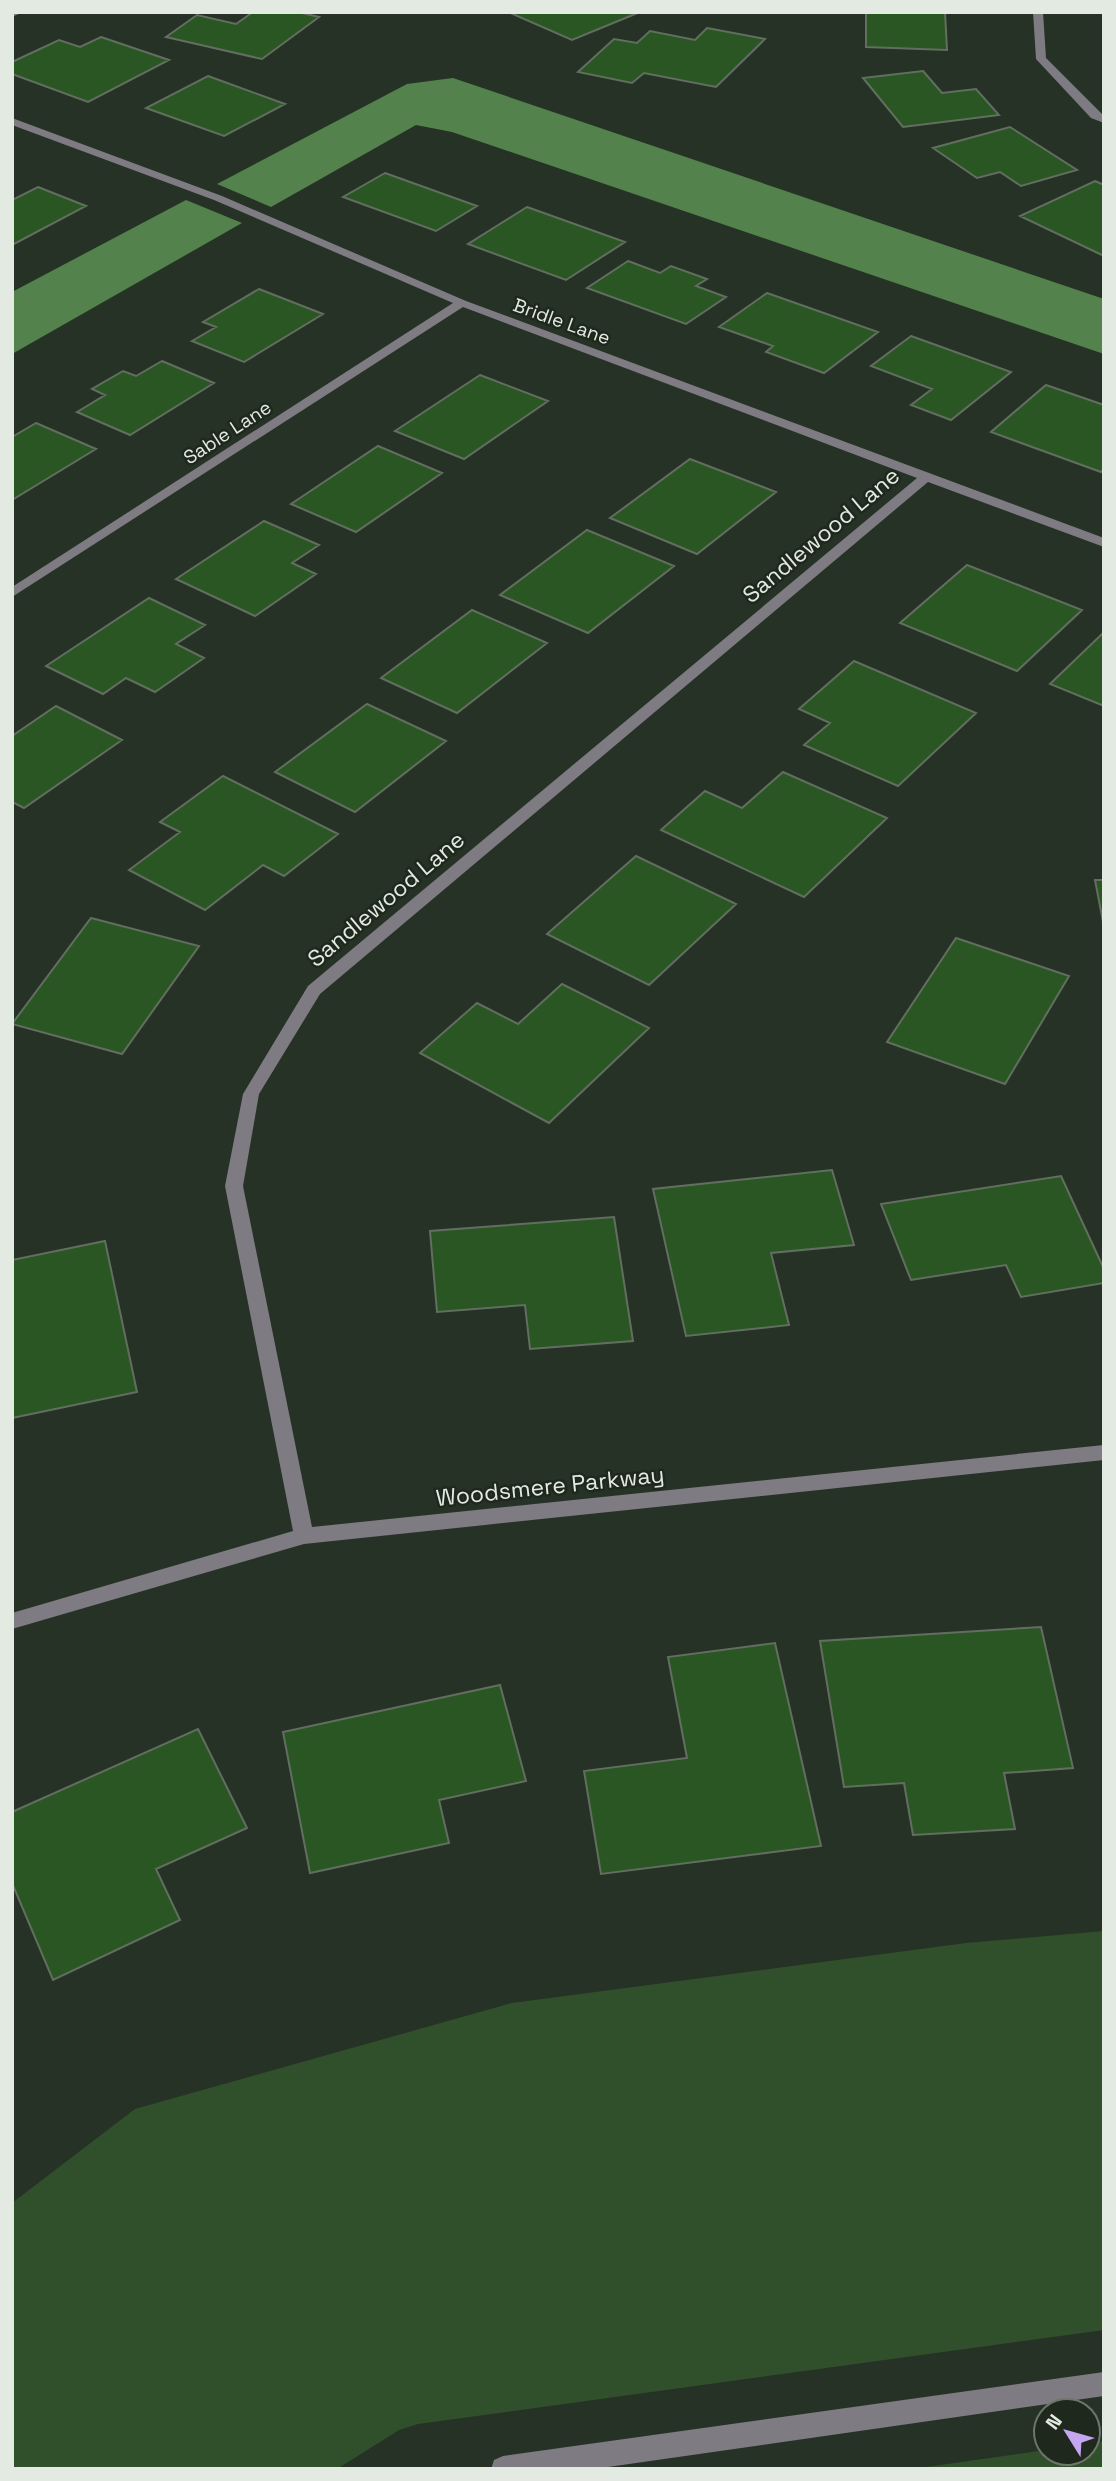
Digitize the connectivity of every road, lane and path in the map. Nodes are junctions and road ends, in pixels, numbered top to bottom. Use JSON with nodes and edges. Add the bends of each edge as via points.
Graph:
{"nodes":[{"id":1,"x":18,"y":12,"type":"edge"},
{"id":2,"x":1038,"y":12,"type":"edge"},
{"id":3,"x":12,"y":14,"type":"edge"},
{"id":4,"x":1104,"y":120,"type":"edge"},
{"id":5,"x":12,"y":121,"type":"edge"},
{"id":6,"x":462,"y":303,"type":"junction"},
{"id":7,"x":927,"y":476,"type":"junction"},
{"id":8,"x":1104,"y":543,"type":"edge"},
{"id":9,"x":12,"y":593,"type":"edge"},
{"id":10,"x":1104,"y":1452,"type":"edge"},
{"id":11,"x":304,"y":1536,"type":"junction"},
{"id":12,"x":12,"y":1621,"type":"edge"},
{"id":13,"x":1104,"y":2384,"type":"edge"},
{"id":14,"x":503,"y":2469,"type":"edge"}],
"edges":[{"from":1,"to":3,"type":"street"},
{"from":2,"to":4,"type":"street","via":[[1041,59]]},
{"from":5,"to":6,"type":"street","name":"Bridle Lane","via":[[218,198]]},
{"from":6,"to":7,"type":"street","name":"Bridle Lane"},
{"from":6,"to":9,"type":"street","name":"Sable Lane"},
{"from":7,"to":8,"type":"street","name":"Bridle Lane"},
{"from":7,"to":11,"type":"street","name":"Sandlewood Lane","via":[[314,990],[251,1094],[234,1186]]},
{"from":10,"to":11,"type":"street","name":"Woodsmere Parkway"},
{"from":11,"to":12,"type":"street","name":"Woodsmere Parkway"},
{"from":13,"to":14,"type":"street"}]}
